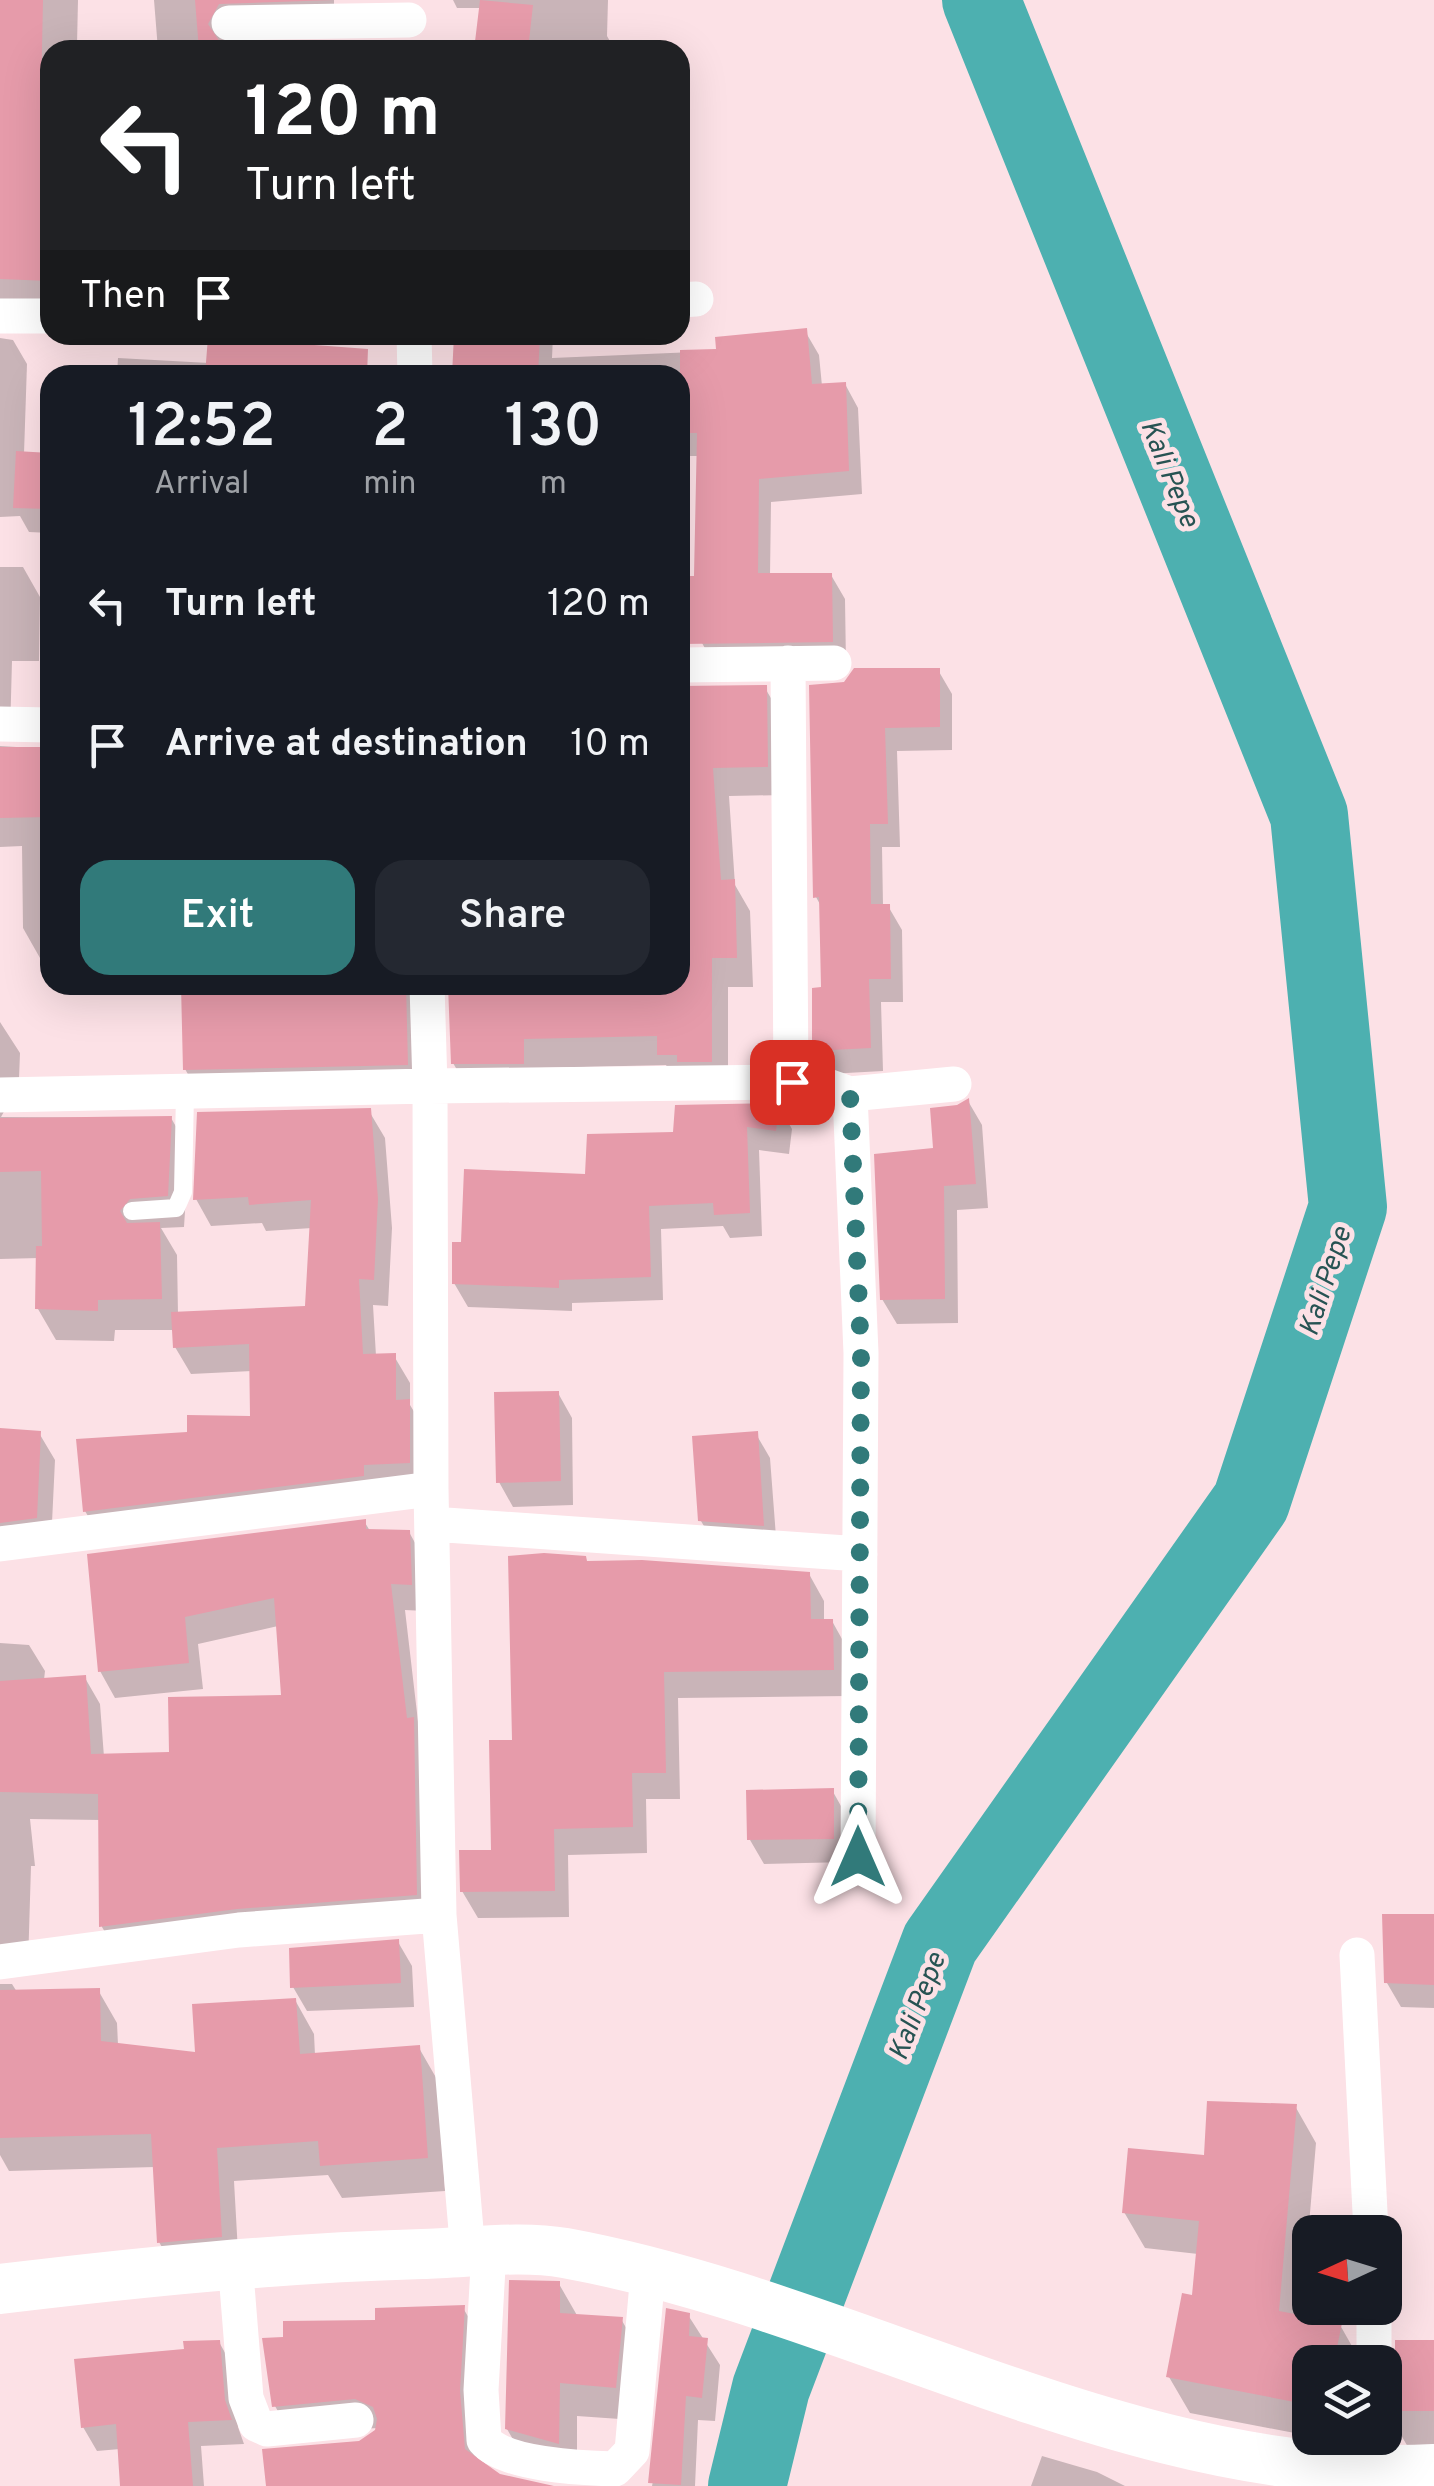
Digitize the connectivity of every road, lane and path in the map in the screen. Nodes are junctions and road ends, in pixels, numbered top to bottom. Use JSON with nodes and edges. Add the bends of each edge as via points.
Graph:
{"nodes":[{"id":1,"x":229,"y":23,"type":"dead end"},
{"id":2,"x":409,"y":23,"type":"edge"},
{"id":3,"x":0,"y":316,"type":"edge"},
{"id":4,"x":40,"y":316,"type":"edge"},
{"id":5,"x":788,"y":663,"type":"junction"},
{"id":6,"x":834,"y":663,"type":"dead end"},
{"id":7,"x":690,"y":666,"type":"edge"},
{"id":8,"x":0,"y":724,"type":"edge"},
{"id":9,"x":40,"y":725,"type":"edge"},
{"id":10,"x":428,"y":995,"type":"edge"},
{"id":11,"x":792,"y":1082,"type":"junction"},
{"id":12,"x":954,"y":1084,"type":"dead end"},
{"id":13,"x":430,"y":1086,"type":"junction"},
{"id":14,"x":185,"y":1093,"type":"junction"},
{"id":15,"x":850,"y":1094,"type":"junction"},
{"id":16,"x":0,"y":1095,"type":"edge"},
{"id":17,"x":132,"y":1211,"type":"dead end"},
{"id":18,"x":432,"y":1489,"type":"junction"},
{"id":19,"x":432,"y":1524,"type":"junction"},
{"id":20,"x":0,"y":1544,"type":"edge"},
{"id":21,"x":860,"y":1554,"type":"junction"},
{"id":22,"x":858,"y":1857,"type":"dead end"},
{"id":23,"x":439,"y":1915,"type":"junction"},
{"id":24,"x":1356,"y":1955,"type":"dead end"},
{"id":25,"x":0,"y":1962,"type":"edge"},
{"id":26,"x":1371,"y":2215,"type":"edge"},
{"id":27,"x":478,"y":2251,"type":"junction"},
{"id":28,"x":235,"y":2261,"type":"junction"},
{"id":29,"x":648,"y":2273,"type":"junction"},
{"id":30,"x":0,"y":2290,"type":"edge"},
{"id":31,"x":356,"y":2420,"type":"dead end"},
{"id":32,"x":1374,"y":2455,"type":"edge"},
{"id":33,"x":1434,"y":2470,"type":"edge"}],
"edges":[{"from":1,"to":2,"type":"street"},
{"from":3,"to":4,"type":"street"},
{"from":5,"to":6,"type":"street"},
{"from":5,"to":7,"type":"street"},
{"from":5,"to":11,"type":"street"},
{"from":8,"to":9,"type":"street"},
{"from":10,"to":13,"type":"street"},
{"from":11,"to":13,"type":"street"},
{"from":11,"to":15,"type":"street"},
{"from":12,"to":15,"type":"street"},
{"from":13,"to":14,"type":"street"},
{"from":13,"to":18,"type":"street"},
{"from":14,"to":16,"type":"street"},
{"from":14,"to":17,"type":"lane","via":[[183,1192],[176,1208]]},
{"from":15,"to":21,"type":"street","via":[[861,1353]]},
{"from":18,"to":19,"type":"street"},
{"from":18,"to":20,"type":"street"},
{"from":19,"to":21,"type":"street"},
{"from":19,"to":23,"type":"street"},
{"from":21,"to":22,"type":"street"},
{"from":23,"to":25,"type":"street","via":[[239,1930]]},
{"from":23,"to":27,"type":"street"},
{"from":24,"to":26,"type":"street"},
{"from":27,"to":28,"type":"street"},
{"from":27,"to":29,"type":"street","via":[[561,2252]]},
{"from":27,"to":29,"type":"street","via":[[484,2440],[499,2454],[584,2468],[615,2469],[632,2451]]},
{"from":28,"to":30,"type":"street"},
{"from":28,"to":31,"type":"street","via":[[246,2398],[256,2424],[267,2430]]},
{"from":29,"to":32,"type":"street","via":[[1196,2446],[1260,2462]]},
{"from":32,"to":33,"type":"street"}]}
